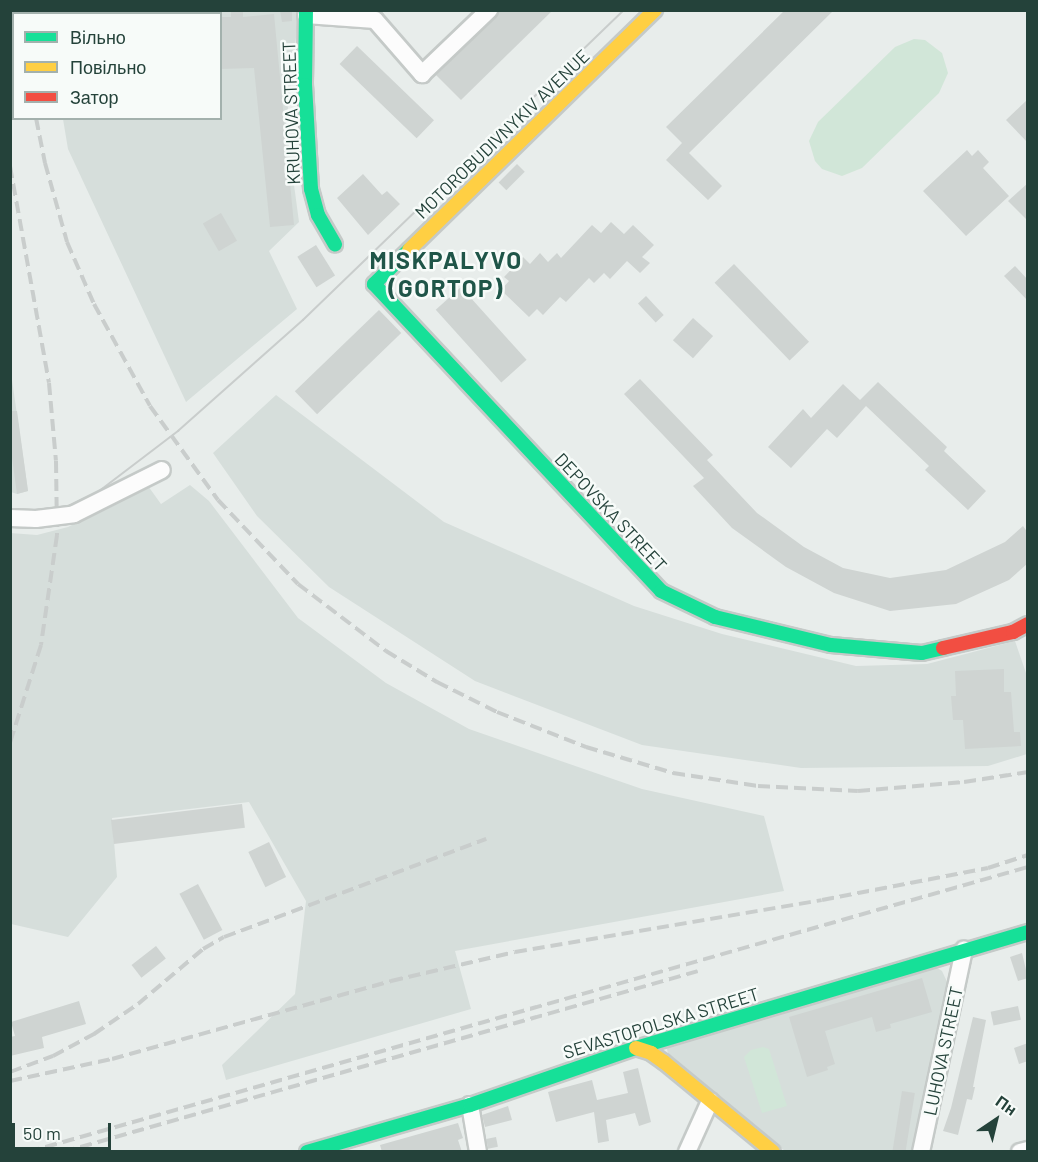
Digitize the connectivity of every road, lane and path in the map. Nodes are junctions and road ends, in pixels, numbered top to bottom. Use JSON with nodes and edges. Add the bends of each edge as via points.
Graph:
{"nodes":[{"id":1,"x":489,"y":10,"type":"edge"},
{"id":2,"x":655,"y":10,"type":"edge"},
{"id":3,"x":306,"y":13,"type":"edge"},
{"id":4,"x":375,"y":15,"type":"edge"},
{"id":5,"x":334,"y":245,"type":"dead end"},
{"id":6,"x":374,"y":284,"type":"joint"},
{"id":7,"x":162,"y":470,"type":"dead end"},
{"id":8,"x":10,"y":518,"type":"edge"},
{"id":9,"x":1028,"y":624,"type":"edge"},
{"id":10,"x":1028,"y":932,"type":"edge"},
{"id":11,"x":964,"y":950,"type":"junction"},
{"id":12,"x":636,"y":1048,"type":"junction"},
{"id":13,"x":710,"y":1101,"type":"junction"},
{"id":14,"x":470,"y":1105,"type":"junction"},
{"id":15,"x":1028,"y":1150,"type":"edge"},
{"id":16,"x":307,"y":1152,"type":"edge"},
{"id":17,"x":478,"y":1152,"type":"edge"},
{"id":18,"x":687,"y":1152,"type":"edge"},
{"id":19,"x":773,"y":1152,"type":"edge"},
{"id":20,"x":921,"y":1152,"type":"edge"},
{"id":21,"x":1020,"y":1152,"type":"edge"}],
"edges":[{"from":1,"to":4,"type":"street","via":[[422,74]]},
{"from":2,"to":6,"type":"street","name":"MOTOROBUDIVNYKIV AVENUE"},
{"from":3,"to":4,"type":"street"},
{"from":3,"to":5,"type":"street","name":"KRUHOVA STREET","via":[[311,189],[318,215]]},
{"from":6,"to":9,"type":"street","name":"DEPOVSKA STREET","via":[[661,591],[715,617],[831,645],[922,653],[1013,632]]},
{"from":7,"to":8,"type":"street","bridge":true,"via":[[74,514]]},
{"from":10,"to":11,"type":"street","name":"SEVASTOPOLSKA STREET"},
{"from":11,"to":12,"type":"street","name":"SEVASTOPOLSKA STREET"},
{"from":11,"to":20,"type":"street","name":"LUHOVA STREET"},
{"from":12,"to":13,"type":"street","via":[[664,1062]]},
{"from":12,"to":14,"type":"street","name":"SEVASTOPOLSKA STREET"},
{"from":13,"to":18,"type":"street"},
{"from":13,"to":19,"type":"street"},
{"from":14,"to":16,"type":"street","name":"SEVASTOPOLSKA STREET"},
{"from":14,"to":17,"type":"street"},
{"from":15,"to":21,"type":"street"}]}
